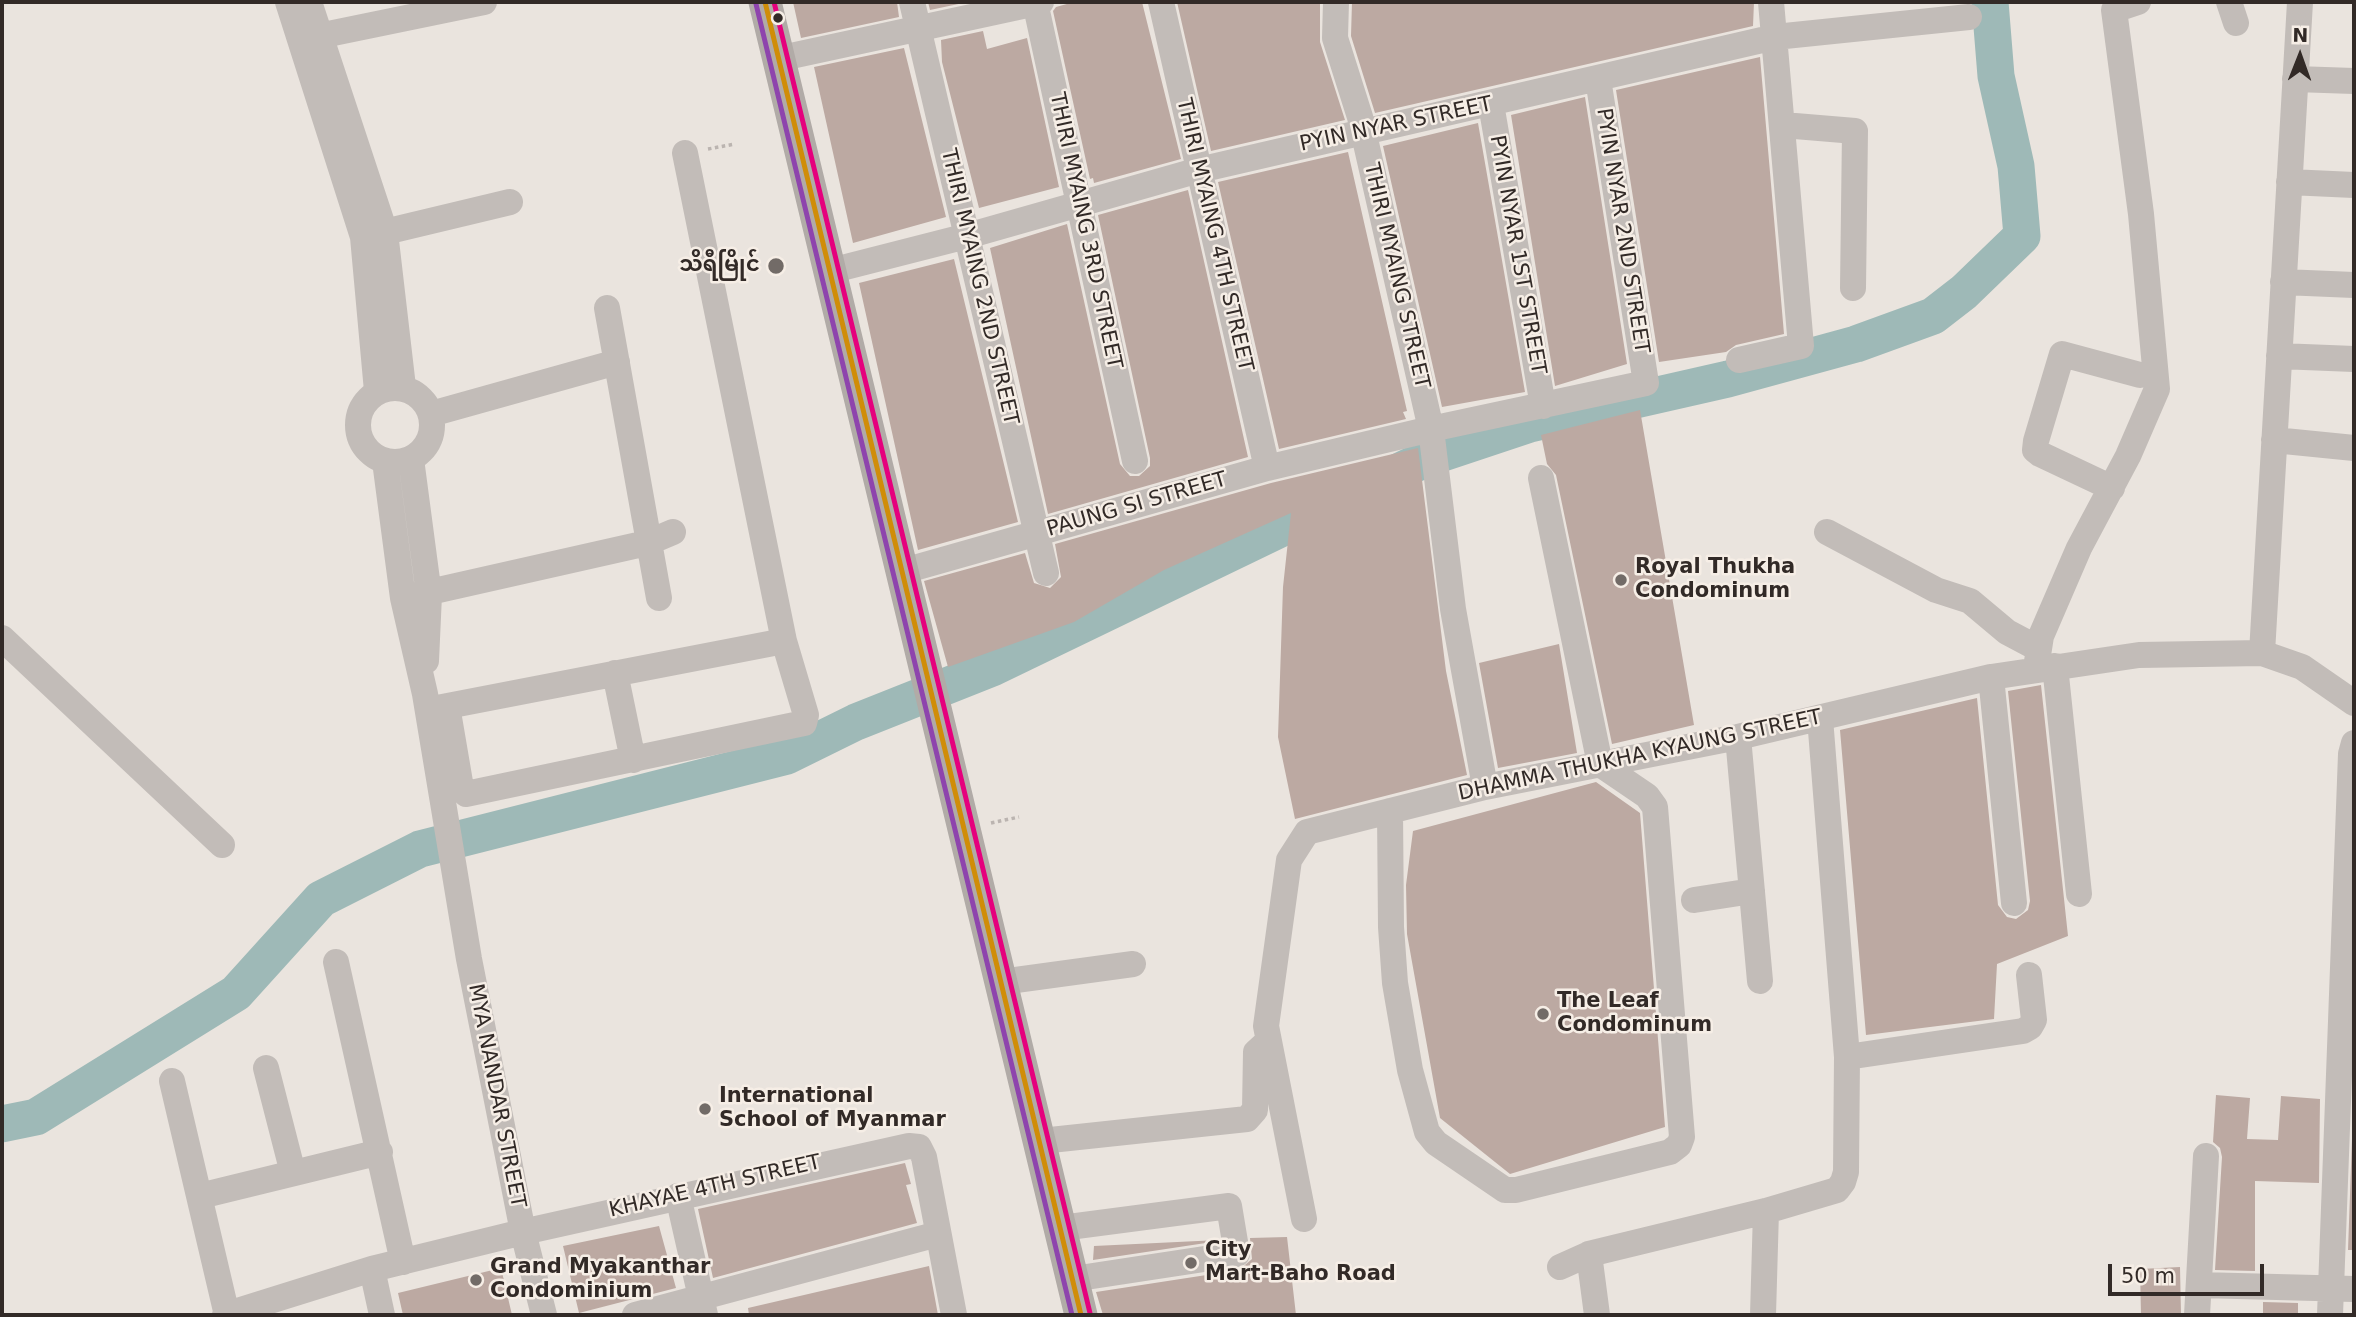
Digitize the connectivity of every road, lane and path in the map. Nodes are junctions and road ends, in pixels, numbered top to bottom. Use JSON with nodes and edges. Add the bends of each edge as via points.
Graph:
{"nodes":[{"id":1,"x":288,"y":2,"type":"edge"},
{"id":2,"x":309,"y":2,"type":"edge"},
{"id":3,"x":484,"y":2,"type":"edge"},
{"id":4,"x":765,"y":2,"type":"edge"},
{"id":5,"x":912,"y":2,"type":"edge"},
{"id":6,"x":1037,"y":2,"type":"edge"},
{"id":7,"x":1161,"y":2,"type":"edge"},
{"id":8,"x":1335,"y":2,"type":"edge"},
{"id":9,"x":1771,"y":2,"type":"edge"},
{"id":10,"x":2300,"y":2,"type":"edge"},
{"id":11,"x":2117,"y":4,"type":"edge"},
{"id":12,"x":1969,"y":17,"type":"dead end"},
{"id":13,"x":918,"y":30,"type":"junction"},
{"id":14,"x":312,"y":37,"type":"junction"},
{"id":15,"x":1775,"y":37,"type":"junction"},
{"id":16,"x":777,"y":59,"type":"junction"},
{"id":17,"x":1598,"y":79,"type":"junction"},
{"id":18,"x":2295,"y":79,"type":"junction"},
{"id":19,"x":2354,"y":81,"type":"edge"},
{"id":20,"x":1491,"y":104,"type":"junction"},
{"id":21,"x":1783,"y":125,"type":"junction"},
{"id":22,"x":1363,"y":130,"type":"junction"},
{"id":23,"x":685,"y":153,"type":"dead end"},
{"id":24,"x":1199,"y":170,"type":"junction"},
{"id":25,"x":2289,"y":182,"type":"junction"},
{"id":26,"x":2354,"y":185,"type":"edge"},
{"id":27,"x":510,"y":202,"type":"dead end"},
{"id":28,"x":1079,"y":202,"type":"junction"},
{"id":29,"x":374,"y":235,"type":"junction"},
{"id":30,"x":967,"y":236,"type":"junction"},
{"id":31,"x":830,"y":271,"type":"junction"},
{"id":32,"x":2283,"y":282,"type":"junction"},
{"id":33,"x":2354,"y":285,"type":"edge"},
{"id":34,"x":1853,"y":288,"type":"dead end"},
{"id":35,"x":607,"y":308,"type":"dead end"},
{"id":36,"x":2279,"y":356,"type":"junction"},
{"id":37,"x":2354,"y":359,"type":"edge"},
{"id":38,"x":1739,"y":360,"type":"dead end"},
{"id":39,"x":617,"y":362,"type":"junction"},
{"id":40,"x":2140,"y":375,"type":"dead end"},
{"id":41,"x":390,"y":389,"type":"junction"},
{"id":42,"x":1543,"y":406,"type":"junction"},
{"id":43,"x":431,"y":414,"type":"junction"},
{"id":44,"x":2274,"y":440,"type":"junction"},
{"id":45,"x":1433,"y":448,"type":"junction"},
{"id":46,"x":2354,"y":448,"type":"edge"},
{"id":47,"x":398,"y":460,"type":"junction"},
{"id":48,"x":1135,"y":461,"type":"dead end"},
{"id":49,"x":1267,"y":468,"type":"junction"},
{"id":50,"x":1541,"y":478,"type":"dead end"},
{"id":51,"x":2112,"y":488,"type":"junction"},
{"id":52,"x":673,"y":532,"type":"dead end"},
{"id":53,"x":1827,"y":532,"type":"dead end"},
{"id":54,"x":1038,"y":534,"type":"junction"},
{"id":55,"x":648,"y":543,"type":"junction"},
{"id":56,"x":900,"y":572,"type":"junction"},
{"id":57,"x":1046,"y":573,"type":"dead end"},
{"id":58,"x":416,"y":596,"type":"junction"},
{"id":59,"x":659,"y":598,"type":"dead end"},
{"id":60,"x":2,"y":638,"type":"edge"},
{"id":61,"x":784,"y":640,"type":"junction"},
{"id":62,"x":2262,"y":653,"type":"junction"},
{"id":63,"x":2043,"y":661,"type":"junction"},
{"id":64,"x":615,"y":673,"type":"junction"},
{"id":65,"x":1991,"y":677,"type":"junction"},
{"id":66,"x":2354,"y":703,"type":"edge"},
{"id":67,"x":432,"y":704,"type":"junction"},
{"id":68,"x":1821,"y":718,"type":"junction"},
{"id":69,"x":1738,"y":737,"type":"junction"},
{"id":70,"x":2354,"y":743,"type":"edge"},
{"id":71,"x":633,"y":760,"type":"junction"},
{"id":72,"x":1600,"y":764,"type":"junction"},
{"id":73,"x":1485,"y":787,"type":"junction"},
{"id":74,"x":1390,"y":811,"type":"junction"},
{"id":75,"x":222,"y":845,"type":"dead end"},
{"id":76,"x":1752,"y":891,"type":"junction"},
{"id":77,"x":2078,"y":894,"type":"dead end"},
{"id":78,"x":1694,"y":900,"type":"dead end"},
{"id":79,"x":2014,"y":903,"type":"dead end"},
{"id":80,"x":336,"y":962,"type":"dead end"},
{"id":81,"x":1133,"y":964,"type":"dead end"},
{"id":82,"x":2029,"y":975,"type":"dead end"},
{"id":83,"x":1760,"y":981,"type":"dead end"},
{"id":84,"x":1001,"y":982,"type":"junction"},
{"id":85,"x":1267,"y":1042,"type":"junction"},
{"id":86,"x":1847,"y":1056,"type":"junction"},
{"id":87,"x":267,"y":1068,"type":"dead end"},
{"id":88,"x":172,"y":1081,"type":"dead end"},
{"id":89,"x":1041,"y":1141,"type":"junction"},
{"id":90,"x":380,"y":1152,"type":"junction"},
{"id":91,"x":2206,"y":1156,"type":"dead end"},
{"id":92,"x":293,"y":1173,"type":"junction"},
{"id":93,"x":200,"y":1196,"type":"junction"},
{"id":94,"x":678,"y":1196,"type":"junction"},
{"id":95,"x":1766,"y":1211,"type":"junction"},
{"id":96,"x":1304,"y":1219,"type":"dead end"},
{"id":97,"x":1061,"y":1228,"type":"junction"},
{"id":98,"x":523,"y":1231,"type":"junction"},
{"id":99,"x":938,"y":1234,"type":"junction"},
{"id":100,"x":1589,"y":1254,"type":"junction"},
{"id":101,"x":402,"y":1262,"type":"junction"},
{"id":102,"x":1560,"y":1268,"type":"dead end"},
{"id":103,"x":372,"y":1269,"type":"junction"},
{"id":104,"x":1073,"y":1279,"type":"junction"},
{"id":105,"x":2199,"y":1285,"type":"junction"},
{"id":106,"x":2343,"y":1289,"type":"edge"},
{"id":107,"x":703,"y":1306,"type":"edge"},
{"id":108,"x":226,"y":1315,"type":"edge"},
{"id":109,"x":383,"y":1315,"type":"edge"},
{"id":110,"x":544,"y":1315,"type":"edge"},
{"id":111,"x":635,"y":1315,"type":"edge"},
{"id":112,"x":954,"y":1315,"type":"edge"},
{"id":113,"x":1081,"y":1315,"type":"edge"},
{"id":114,"x":1597,"y":1315,"type":"edge"},
{"id":115,"x":1763,"y":1315,"type":"edge"},
{"id":116,"x":2197,"y":1315,"type":"edge"},
{"id":117,"x":2330,"y":1315,"type":"edge"}],
"edges":[{"from":1,"to":14,"type":"street"},
{"from":2,"to":14,"type":"street"},
{"from":3,"to":14,"type":"street"},
{"from":4,"to":16,"type":"main road"},
{"from":5,"to":13,"type":"street","name":"THIRI MYAING 2ND STREET"},
{"from":6,"to":13,"type":"street"},
{"from":6,"to":28,"type":"street","name":"THIRI MYAING 3RD STREET"},
{"from":7,"to":24,"type":"street","name":"THIRI MYAING 4TH STREET"},
{"from":8,"to":22,"type":"street","name":"THIRI MYAING STREET","via":[[1335,38]]},
{"from":9,"to":15,"type":"street"},
{"from":10,"to":18,"type":"street"},
{"from":11,"to":51,"type":"street","via":[[2157,388]]},
{"from":12,"to":15,"type":"street","name":"PYIN NYAR STREET"},
{"from":13,"to":16,"type":"street"},
{"from":13,"to":30,"type":"street","name":"THIRI MYAING 2ND STREET"},
{"from":14,"to":29,"type":"street"},
{"from":15,"to":17,"type":"street","name":"PYIN NYAR STREET"},
{"from":15,"to":21,"type":"street"},
{"from":16,"to":31,"type":"main road"},
{"from":17,"to":20,"type":"street","name":"PYIN NYAR STREET"},
{"from":17,"to":42,"type":"street","name":"PYIN NYAR 2ND STREET","via":[[1646,383]]},
{"from":18,"to":19,"type":"street"},
{"from":18,"to":25,"type":"street"},
{"from":20,"to":22,"type":"street","name":"PYIN NYAR STREET"},
{"from":20,"to":42,"type":"street","name":"PYIN NYAR 1ST STREET"},
{"from":21,"to":34,"type":"street","via":[[1854,131]]},
{"from":21,"to":38,"type":"street","via":[[1801,346]]},
{"from":22,"to":24,"type":"street","name":"PYIN NYAR STREET"},
{"from":22,"to":45,"type":"street","name":"THIRI MYAING STREET"},
{"from":23,"to":61,"type":"street"},
{"from":24,"to":28,"type":"street","name":"PYIN NYAR STREET"},
{"from":24,"to":49,"type":"street","name":"THIRI MYAING 4TH STREET"},
{"from":25,"to":26,"type":"street"},
{"from":25,"to":32,"type":"street"},
{"from":27,"to":29,"type":"street"},
{"from":28,"to":30,"type":"street","name":"PYIN NYAR STREET"},
{"from":28,"to":48,"type":"street","name":"THIRI MYAING 3RD STREET"},
{"from":29,"to":41,"type":"street"},
{"from":30,"to":31,"type":"street","name":"PYIN NYAR STREET"},
{"from":30,"to":54,"type":"street","name":"THIRI MYAING 2ND STREET"},
{"from":31,"to":56,"type":"main road"},
{"from":32,"to":33,"type":"street"},
{"from":32,"to":36,"type":"street"},
{"from":35,"to":39,"type":"street"},
{"from":36,"to":37,"type":"street"},
{"from":36,"to":44,"type":"street"},
{"from":39,"to":43,"type":"street"},
{"from":39,"to":55,"type":"street"},
{"from":40,"to":51,"type":"street","via":[[2062,354],[2036,441],[2035,450],[2040,454]]},
{"from":41,"to":43,"type":"street","via":[[421,397]]},
{"from":41,"to":47,"type":"street","via":[[359,410],[358,436],[368,452]]},
{"from":42,"to":45,"type":"street"},
{"from":43,"to":47,"type":"street","via":[[432,433],[423,450]]},
{"from":44,"to":46,"type":"street"},
{"from":44,"to":62,"type":"street"},
{"from":45,"to":49,"type":"street","name":"PAUNG SI STREET","via":[[1375,444]]},
{"from":45,"to":73,"type":"street","name":"THIRI MYAING STREET","via":[[1453,609]]},
{"from":47,"to":58,"type":"street"},
{"from":49,"to":54,"type":"street","name":"PAUNG SI STREET"},
{"from":50,"to":72,"type":"street"},
{"from":51,"to":63,"type":"street","via":[[2079,548],[2041,636]]},
{"from":52,"to":55,"type":"street"},
{"from":53,"to":63,"type":"street","via":[[1936,590],[1970,601]]},
{"from":54,"to":56,"type":"street","name":"PAUNG SI STREET"},
{"from":54,"to":57,"type":"street","name":"THIRI MYAING 2ND STREET"},
{"from":55,"to":58,"type":"street"},
{"from":55,"to":59,"type":"street"},
{"from":56,"to":84,"type":"main road"},
{"from":58,"to":67,"type":"street"},
{"from":60,"to":75,"type":"street"},
{"from":61,"to":64,"type":"street"},
{"from":61,"to":71,"type":"street","via":[[806,715],[804,723]]},
{"from":62,"to":63,"type":"street","name":"DHAMMA THUKHA KYAUNG STREET"},
{"from":62,"to":66,"type":"street","name":"DHAMMA THUKHA KYAUNG STREET","via":[[2302,667]]},
{"from":63,"to":65,"type":"street","name":"DHAMMA THUKHA KYAUNG STREET"},
{"from":63,"to":77,"type":"street"},
{"from":64,"to":67,"type":"street"},
{"from":64,"to":71,"type":"street"},
{"from":65,"to":68,"type":"street","name":"DHAMMA THUKHA KYAUNG STREET"},
{"from":65,"to":79,"type":"street"},
{"from":67,"to":71,"type":"street","via":[[466,794]]},
{"from":67,"to":98,"type":"street","name":"MYA NANDAR STREET","via":[[444,813]]},
{"from":68,"to":69,"type":"street","name":"DHAMMA THUKHA KYAUNG STREET"},
{"from":68,"to":86,"type":"street"},
{"from":69,"to":72,"type":"street","name":"DHAMMA THUKHA KYAUNG STREET"},
{"from":69,"to":76,"type":"street"},
{"from":70,"to":106,"type":"street"},
{"from":72,"to":73,"type":"street","name":"DHAMMA THUKHA KYAUNG STREET"},
{"from":72,"to":74,"type":"street","via":[[1647,796],[1655,807],[1682,1137],[1670,1152],[1516,1190],[1505,1190],[1427,1132],[1410,1070],[1395,984]]},
{"from":73,"to":74,"type":"street","name":"DHAMMA THUKHA KYAUNG STREET"},
{"from":74,"to":85,"type":"street","name":"DHAMMA THUKHA KYAUNG STREET","via":[[1307,832],[1289,860]]},
{"from":76,"to":78,"type":"street"},
{"from":76,"to":83,"type":"street"},
{"from":80,"to":90,"type":"street"},
{"from":81,"to":84,"type":"street"},
{"from":82,"to":86,"type":"street","via":[[2034,1020],[2023,1031]]},
{"from":84,"to":89,"type":"main road"},
{"from":85,"to":89,"type":"street","via":[[1256,1052],[1255,1110],[1247,1119]]},
{"from":85,"to":96,"type":"street","name":"DHAMMA THUKHA KYAUNG STREET"},
{"from":86,"to":95,"type":"street","via":[[1843,1182],[1837,1190]]},
{"from":87,"to":92,"type":"street"},
{"from":88,"to":93,"type":"street"},
{"from":89,"to":97,"type":"main road"},
{"from":90,"to":92,"type":"street"},
{"from":90,"to":101,"type":"street"},
{"from":91,"to":105,"type":"street"},
{"from":92,"to":93,"type":"street"},
{"from":93,"to":108,"type":"street"},
{"from":94,"to":98,"type":"street","name":"KHAYAE 4TH STREET"},
{"from":94,"to":99,"type":"street","name":"KHAYAE 4TH STREET","via":[[919,1147]]},
{"from":94,"to":107,"type":"street"},
{"from":95,"to":100,"type":"street"},
{"from":95,"to":115,"type":"street"},
{"from":97,"to":104,"type":"main road"},
{"from":97,"to":104,"type":"street","via":[[1229,1206],[1237,1254]]},
{"from":98,"to":101,"type":"street","name":"KHAYAE 4TH STREET"},
{"from":98,"to":110,"type":"street","name":"MYA NANDAR STREET"},
{"from":99,"to":107,"type":"street"},
{"from":99,"to":112,"type":"street"},
{"from":100,"to":102,"type":"street"},
{"from":100,"to":114,"type":"street"},
{"from":101,"to":103,"type":"street","name":"KHAYAE 4TH STREET"},
{"from":103,"to":108,"type":"street","name":"KHAYAE 4TH STREET"},
{"from":103,"to":109,"type":"street"},
{"from":104,"to":113,"type":"main road"},
{"from":105,"to":106,"type":"street"},
{"from":105,"to":116,"type":"street"},
{"from":106,"to":117,"type":"street"},
{"from":107,"to":111,"type":"street"}]}
